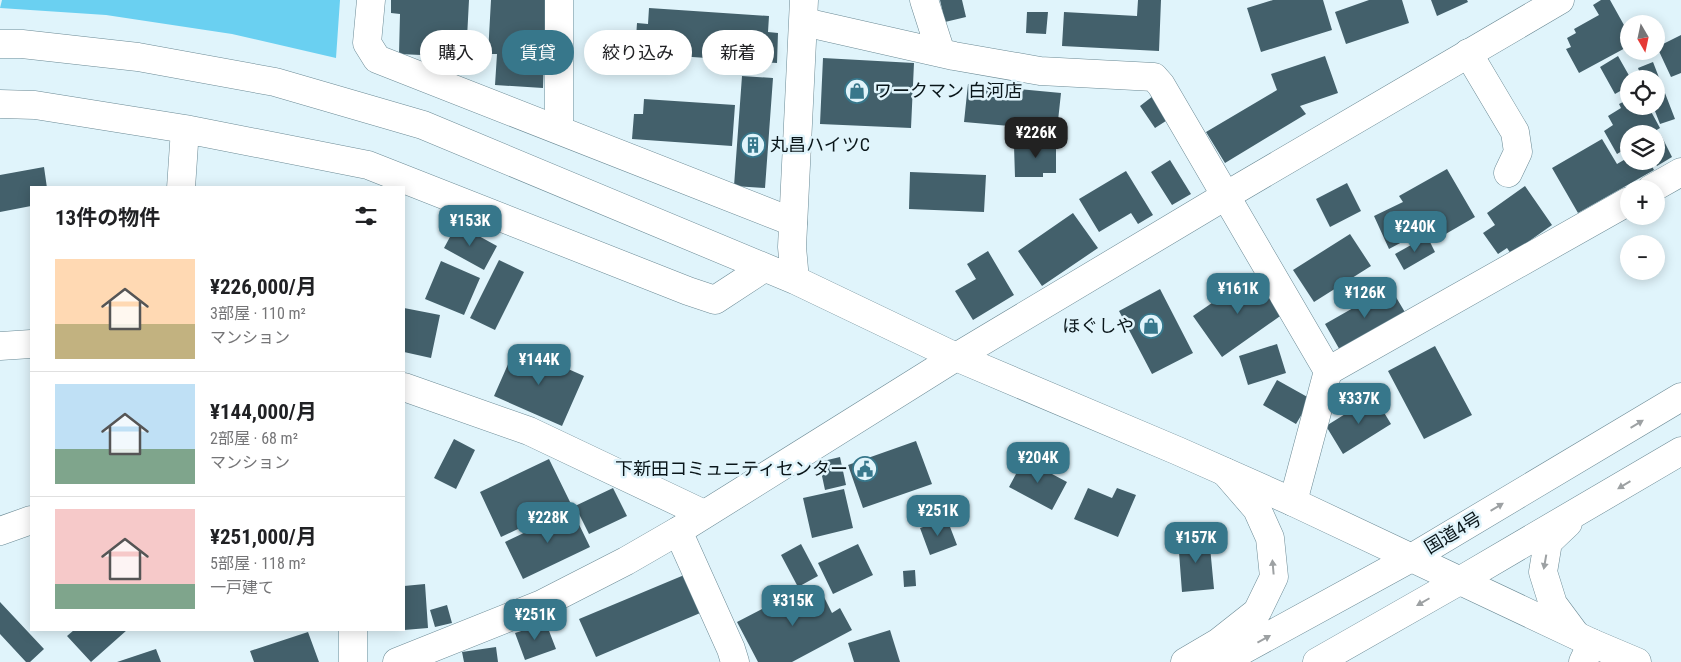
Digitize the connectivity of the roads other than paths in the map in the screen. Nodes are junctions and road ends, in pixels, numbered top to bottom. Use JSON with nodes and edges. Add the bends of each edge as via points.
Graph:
{"nodes":[{"id":1,"x":371,"y":0,"type":"edge"},
{"id":2,"x":559,"y":0,"type":"edge"},
{"id":3,"x":924,"y":0,"type":"edge"},
{"id":4,"x":1560,"y":0,"type":"edge"},
{"id":5,"x":804,"y":11,"type":"edge"},
{"id":6,"x":11,"y":44,"type":"edge"},
{"id":7,"x":942,"y":53,"type":"junction"},
{"id":8,"x":1468,"y":54,"type":"junction"},
{"id":9,"x":0,"y":104,"type":"edge"},
{"id":10,"x":185,"y":129,"type":"junction"},
{"id":11,"x":558,"y":130,"type":"junction"},
{"id":12,"x":1681,"y":172,"type":"edge"},
{"id":13,"x":1508,"y":173,"type":"dead end"},
{"id":14,"x":367,"y":176,"type":"edge"},
{"id":15,"x":1665,"y":181,"type":"edge"},
{"id":16,"x":181,"y":186,"type":"edge"},
{"id":17,"x":395,"y":186,"type":"edge"},
{"id":18,"x":405,"y":190,"type":"edge"},
{"id":19,"x":1227,"y":195,"type":"junction"},
{"id":20,"x":1620,"y":206,"type":"edge"},
{"id":21,"x":793,"y":222,"type":"junction"},
{"id":22,"x":764,"y":268,"type":"junction"},
{"id":23,"x":795,"y":280,"type":"junction"},
{"id":24,"x":30,"y":344,"type":"edge"},
{"id":25,"x":0,"y":346,"type":"edge"},
{"id":26,"x":956,"y":357,"type":"junction"},
{"id":27,"x":1328,"y":371,"type":"junction"},
{"id":28,"x":405,"y":387,"type":"edge"},
{"id":29,"x":1681,"y":397,"type":"edge"},
{"id":30,"x":1681,"y":451,"type":"edge"},
{"id":31,"x":1225,"y":472,"type":"junction"},
{"id":32,"x":1294,"y":502,"type":"junction"},
{"id":33,"x":1582,"y":510,"type":"junction"},
{"id":34,"x":704,"y":514,"type":"junction"},
{"id":35,"x":30,"y":520,"type":"edge"},
{"id":36,"x":0,"y":531,"type":"edge"},
{"id":37,"x":678,"y":531,"type":"junction"},
{"id":38,"x":1413,"y":557,"type":"junction"},
{"id":39,"x":1461,"y":580,"type":"junction"},
{"id":40,"x":353,"y":631,"type":"edge"},
{"id":41,"x":1584,"y":647,"type":"edge"},
{"id":42,"x":353,"y":662,"type":"edge"},
{"id":43,"x":397,"y":662,"type":"edge"},
{"id":44,"x":735,"y":662,"type":"edge"},
{"id":45,"x":1185,"y":662,"type":"edge"},
{"id":46,"x":1221,"y":662,"type":"edge"},
{"id":47,"x":1317,"y":662,"type":"edge"},
{"id":48,"x":1637,"y":662,"type":"edge"}],
"edges":[{"from":1,"to":11,"type":"main road","via":[[367,43],[377,59]]},
{"from":2,"to":11,"type":"main road"},
{"from":3,"to":7,"type":"main road"},
{"from":4,"to":8,"type":"main road"},
{"from":5,"to":7,"type":"main road"},
{"from":5,"to":21,"type":"main road"},
{"from":6,"to":22,"type":"main road","via":[[138,57],[275,82],[423,125]]},
{"from":7,"to":19,"type":"main road","via":[[1040,71],[1154,77]]},
{"from":8,"to":13,"type":"main road","via":[[1515,132],[1518,152]]},
{"from":8,"to":19,"type":"main road"},
{"from":9,"to":10,"type":"main road","via":[[35,105]]},
{"from":10,"to":14,"type":"main road"},
{"from":10,"to":16,"type":"main road"},
{"from":11,"to":21,"type":"main road"},
{"from":12,"to":15,"type":"main road"},
{"from":14,"to":17,"type":"main road"},
{"from":18,"to":22,"type":"main road","via":[[715,300]]},
{"from":19,"to":26,"type":"main road"},
{"from":19,"to":27,"type":"main road"},
{"from":20,"to":27,"type":"main road"},
{"from":21,"to":23,"type":"main road"},
{"from":22,"to":23,"type":"main road"},
{"from":23,"to":26,"type":"main road"},
{"from":24,"to":25,"type":"main road"},
{"from":26,"to":31,"type":"main road"},
{"from":26,"to":34,"type":"main road"},
{"from":27,"to":32,"type":"main road"},
{"from":28,"to":34,"type":"main road","via":[[529,431]]},
{"from":38,"to":29,"type":"main road","name":"国道4号","one_way":true},
{"from":30,"to":33,"type":"main road","one_way":true},
{"from":31,"to":32,"type":"main road"},
{"from":45,"to":31,"type":"main road","one_way":true,"via":[[1219,642],[1257,612],[1274,577],[1270,538],[1257,509]]},
{"from":32,"to":38,"type":"main road"},
{"from":33,"to":39,"type":"main road"},
{"from":33,"to":41,"type":"main road","one_way":true,"via":[[1548,542],[1543,572],[1553,604]]},
{"from":34,"to":37,"type":"main road"},
{"from":35,"to":36,"type":"main road"},
{"from":37,"to":43,"type":"main road","via":[[542,604]]},
{"from":37,"to":44,"type":"main road"},
{"from":38,"to":39,"type":"main road"},
{"from":46,"to":38,"type":"main road","name":"国道4号","one_way":true},
{"from":39,"to":41,"type":"main road"},
{"from":39,"to":47,"type":"main road","one_way":true},
{"from":40,"to":42,"type":"main road"},
{"from":41,"to":48,"type":"main road"}]}
